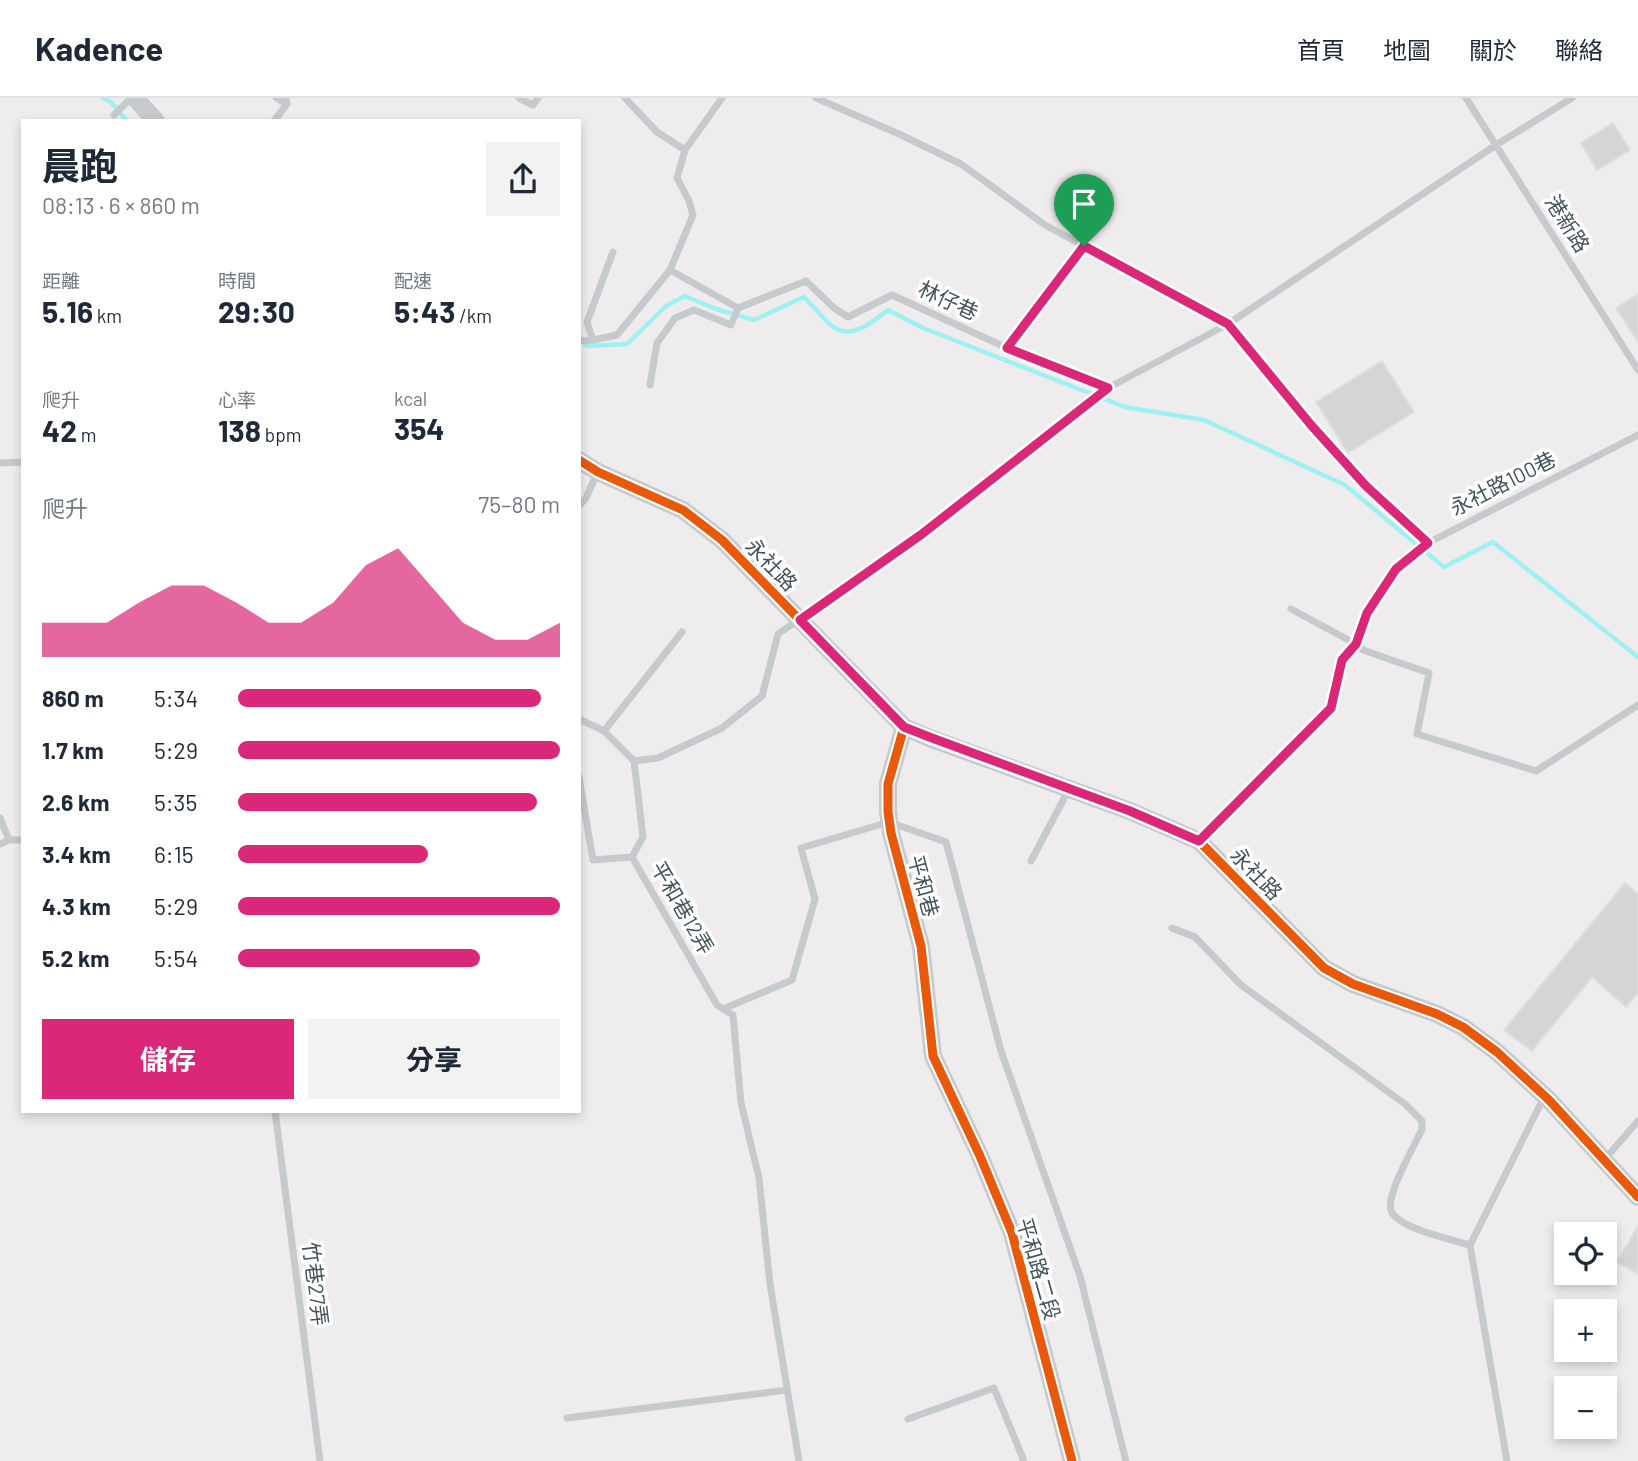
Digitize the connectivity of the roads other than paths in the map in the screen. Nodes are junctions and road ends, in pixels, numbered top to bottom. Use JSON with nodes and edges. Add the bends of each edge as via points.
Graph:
{"nodes":[{"id":1,"x":133,"y":98,"type":"edge"},
{"id":2,"x":276,"y":98,"type":"edge"},
{"id":3,"x":519,"y":98,"type":"edge"},
{"id":4,"x":538,"y":98,"type":"edge"},
{"id":5,"x":625,"y":98,"type":"edge"},
{"id":6,"x":722,"y":98,"type":"edge"},
{"id":7,"x":816,"y":98,"type":"edge"},
{"id":8,"x":1466,"y":98,"type":"edge"},
{"id":9,"x":1572,"y":98,"type":"edge"},
{"id":10,"x":287,"y":101,"type":"edge"},
{"id":11,"x":114,"y":115,"type":"dead end"},
{"id":12,"x":154,"y":119,"type":"edge"},
{"id":13,"x":275,"y":119,"type":"edge"},
{"id":14,"x":1496,"y":145,"type":"junction"},
{"id":15,"x":685,"y":150,"type":"junction"},
{"id":16,"x":1084,"y":246,"type":"junction"},
{"id":17,"x":613,"y":253,"type":"dead end"},
{"id":18,"x":670,"y":270,"type":"junction"},
{"id":19,"x":738,"y":308,"type":"junction"},
{"id":20,"x":1228,"y":324,"type":"junction"},
{"id":21,"x":592,"y":340,"type":"junction"},
{"id":22,"x":581,"y":341,"type":"edge"},
{"id":23,"x":1007,"y":348,"type":"junction"},
{"id":24,"x":1638,"y":370,"type":"edge"},
{"id":25,"x":650,"y":385,"type":"dead end"},
{"id":26,"x":1108,"y":388,"type":"junction"},
{"id":27,"x":1638,"y":435,"type":"edge"},
{"id":28,"x":581,"y":461,"type":"edge"},
{"id":29,"x":21,"y":462,"type":"edge"},
{"id":30,"x":0,"y":463,"type":"edge"},
{"id":31,"x":598,"y":472,"type":"junction"},
{"id":32,"x":581,"y":504,"type":"edge"},
{"id":33,"x":1428,"y":543,"type":"junction"},
{"id":34,"x":1291,"y":610,"type":"dead end"},
{"id":35,"x":800,"y":620,"type":"junction"},
{"id":36,"x":682,"y":632,"type":"dead end"},
{"id":37,"x":1356,"y":644,"type":"junction"},
{"id":38,"x":1638,"y":705,"type":"edge"},
{"id":39,"x":581,"y":720,"type":"edge"},
{"id":40,"x":904,"y":727,"type":"junction"},
{"id":41,"x":604,"y":731,"type":"junction"},
{"id":42,"x":634,"y":761,"type":"junction"},
{"id":43,"x":581,"y":789,"type":"edge"},
{"id":44,"x":1070,"y":789,"type":"junction"},
{"id":45,"x":0,"y":818,"type":"edge"},
{"id":46,"x":889,"y":822,"type":"junction"},
{"id":47,"x":9,"y":840,"type":"junction"},
{"id":48,"x":21,"y":840,"type":"edge"},
{"id":49,"x":1199,"y":841,"type":"junction"},
{"id":50,"x":0,"y":844,"type":"edge"},
{"id":51,"x":632,"y":857,"type":"junction"},
{"id":52,"x":1031,"y":861,"type":"dead end"},
{"id":53,"x":1172,"y":928,"type":"dead end"},
{"id":54,"x":723,"y":1009,"type":"junction"},
{"id":55,"x":933,"y":1056,"type":"joint"},
{"id":56,"x":1545,"y":1096,"type":"junction"},
{"id":57,"x":275,"y":1113,"type":"edge"},
{"id":58,"x":1638,"y":1121,"type":"edge"},
{"id":59,"x":1604,"y":1160,"type":"junction"},
{"id":60,"x":1638,"y":1197,"type":"edge"},
{"id":61,"x":1470,"y":1245,"type":"junction"},
{"id":62,"x":787,"y":1390,"type":"junction"},
{"id":63,"x":567,"y":1418,"type":"dead end"},
{"id":64,"x":908,"y":1419,"type":"dead end"},
{"id":65,"x":320,"y":1461,"type":"edge"},
{"id":66,"x":799,"y":1461,"type":"edge"},
{"id":67,"x":1024,"y":1461,"type":"edge"},
{"id":68,"x":1072,"y":1461,"type":"edge"},
{"id":69,"x":1126,"y":1461,"type":"edge"},
{"id":70,"x":1507,"y":1461,"type":"edge"}],
"edges":[{"from":1,"to":11,"type":"lane"},
{"from":1,"to":12,"type":"street"},
{"from":2,"to":10,"type":"lane"},
{"from":3,"to":4,"type":"lane","via":[[533,105]]},
{"from":5,"to":15,"type":"lane","via":[[657,132]]},
{"from":6,"to":15,"type":"lane"},
{"from":7,"to":16,"type":"lane","via":[[961,164],[1045,225]]},
{"from":8,"to":14,"type":"lane","name":"港新路"},
{"from":9,"to":14,"type":"lane"},
{"from":10,"to":13,"type":"lane"},
{"from":14,"to":20,"type":"lane"},
{"from":14,"to":24,"type":"lane","name":"港新路"},
{"from":15,"to":18,"type":"lane","via":[[677,178],[693,215]]},
{"from":16,"to":20,"type":"lane"},
{"from":16,"to":23,"type":"lane"},
{"from":17,"to":21,"type":"lane","via":[[587,322]]},
{"from":18,"to":19,"type":"lane"},
{"from":18,"to":21,"type":"lane","via":[[617,335]]},
{"from":19,"to":23,"type":"lane","name":"林仔巷","via":[[806,281],[848,317],[892,295]]},
{"from":19,"to":25,"type":"lane","via":[[731,325],[694,310],[675,318],[657,343]]},
{"from":20,"to":26,"type":"lane"},
{"from":20,"to":33,"type":"lane","via":[[1366,486]]},
{"from":21,"to":22,"type":"lane"},
{"from":23,"to":26,"type":"lane","name":"林仔巷"},
{"from":26,"to":35,"type":"lane","via":[[922,534]]},
{"from":27,"to":33,"type":"lane","name":"永社路100巷"},
{"from":28,"to":31,"type":"street","name":"永社路"},
{"from":29,"to":30,"type":"lane"},
{"from":31,"to":32,"type":"lane"},
{"from":31,"to":35,"type":"street","name":"永社路","via":[[683,510],[722,540]]},
{"from":33,"to":37,"type":"lane","name":"永社路100巷","via":[[1396,569],[1367,613]]},
{"from":34,"to":37,"type":"lane"},
{"from":35,"to":40,"type":"street","name":"永社路"},
{"from":35,"to":42,"type":"lane","via":[[778,634],[762,696],[722,727],[658,758]]},
{"from":36,"to":41,"type":"lane"},
{"from":37,"to":38,"type":"lane","via":[[1429,673],[1417,734],[1536,771]]},
{"from":37,"to":49,"type":"lane","name":"永社路100巷","via":[[1342,660],[1331,708]]},
{"from":39,"to":41,"type":"lane"},
{"from":40,"to":44,"type":"street","name":"永社路"},
{"from":40,"to":46,"type":"street","name":"平和巷","via":[[888,784]]},
{"from":41,"to":42,"type":"lane"},
{"from":42,"to":51,"type":"lane","via":[[643,837]]},
{"from":43,"to":51,"type":"lane","name":"平和巷12弄","via":[[593,860]]},
{"from":44,"to":49,"type":"street","name":"永社路"},
{"from":44,"to":52,"type":"lane"},
{"from":45,"to":47,"type":"lane"},
{"from":46,"to":54,"type":"lane","via":[[801,848],[815,899],[792,980]]},
{"from":46,"to":55,"type":"street","name":"平和巷","via":[[921,946]]},
{"from":46,"to":69,"type":"lane","via":[[946,842],[1001,1051],[1080,1276]]},
{"from":47,"to":48,"type":"lane"},
{"from":47,"to":50,"type":"lane"},
{"from":49,"to":56,"type":"street","name":"永社路","via":[[1324,968],[1463,1027]]},
{"from":51,"to":54,"type":"lane","name":"平和巷12弄"},
{"from":53,"to":61,"type":"lane","via":[[1195,936],[1241,985],[1405,1104],[1422,1122],[1393,1190],[1390,1210],[1404,1223]]},
{"from":54,"to":62,"type":"lane","name":"平和巷12弄","via":[[733,1015],[741,1103],[759,1178]]},
{"from":55,"to":68,"type":"street","name":"平和路二段","via":[[1012,1233]]},
{"from":56,"to":59,"type":"street","name":"永社路"},
{"from":56,"to":61,"type":"lane"},
{"from":57,"to":65,"type":"lane","name":"竹巷27弄"},
{"from":58,"to":59,"type":"lane"},
{"from":59,"to":60,"type":"street","name":"永社路"},
{"from":61,"to":70,"type":"lane"},
{"from":62,"to":63,"type":"lane"},
{"from":62,"to":66,"type":"lane"},
{"from":64,"to":67,"type":"lane","via":[[994,1388]]}]}
